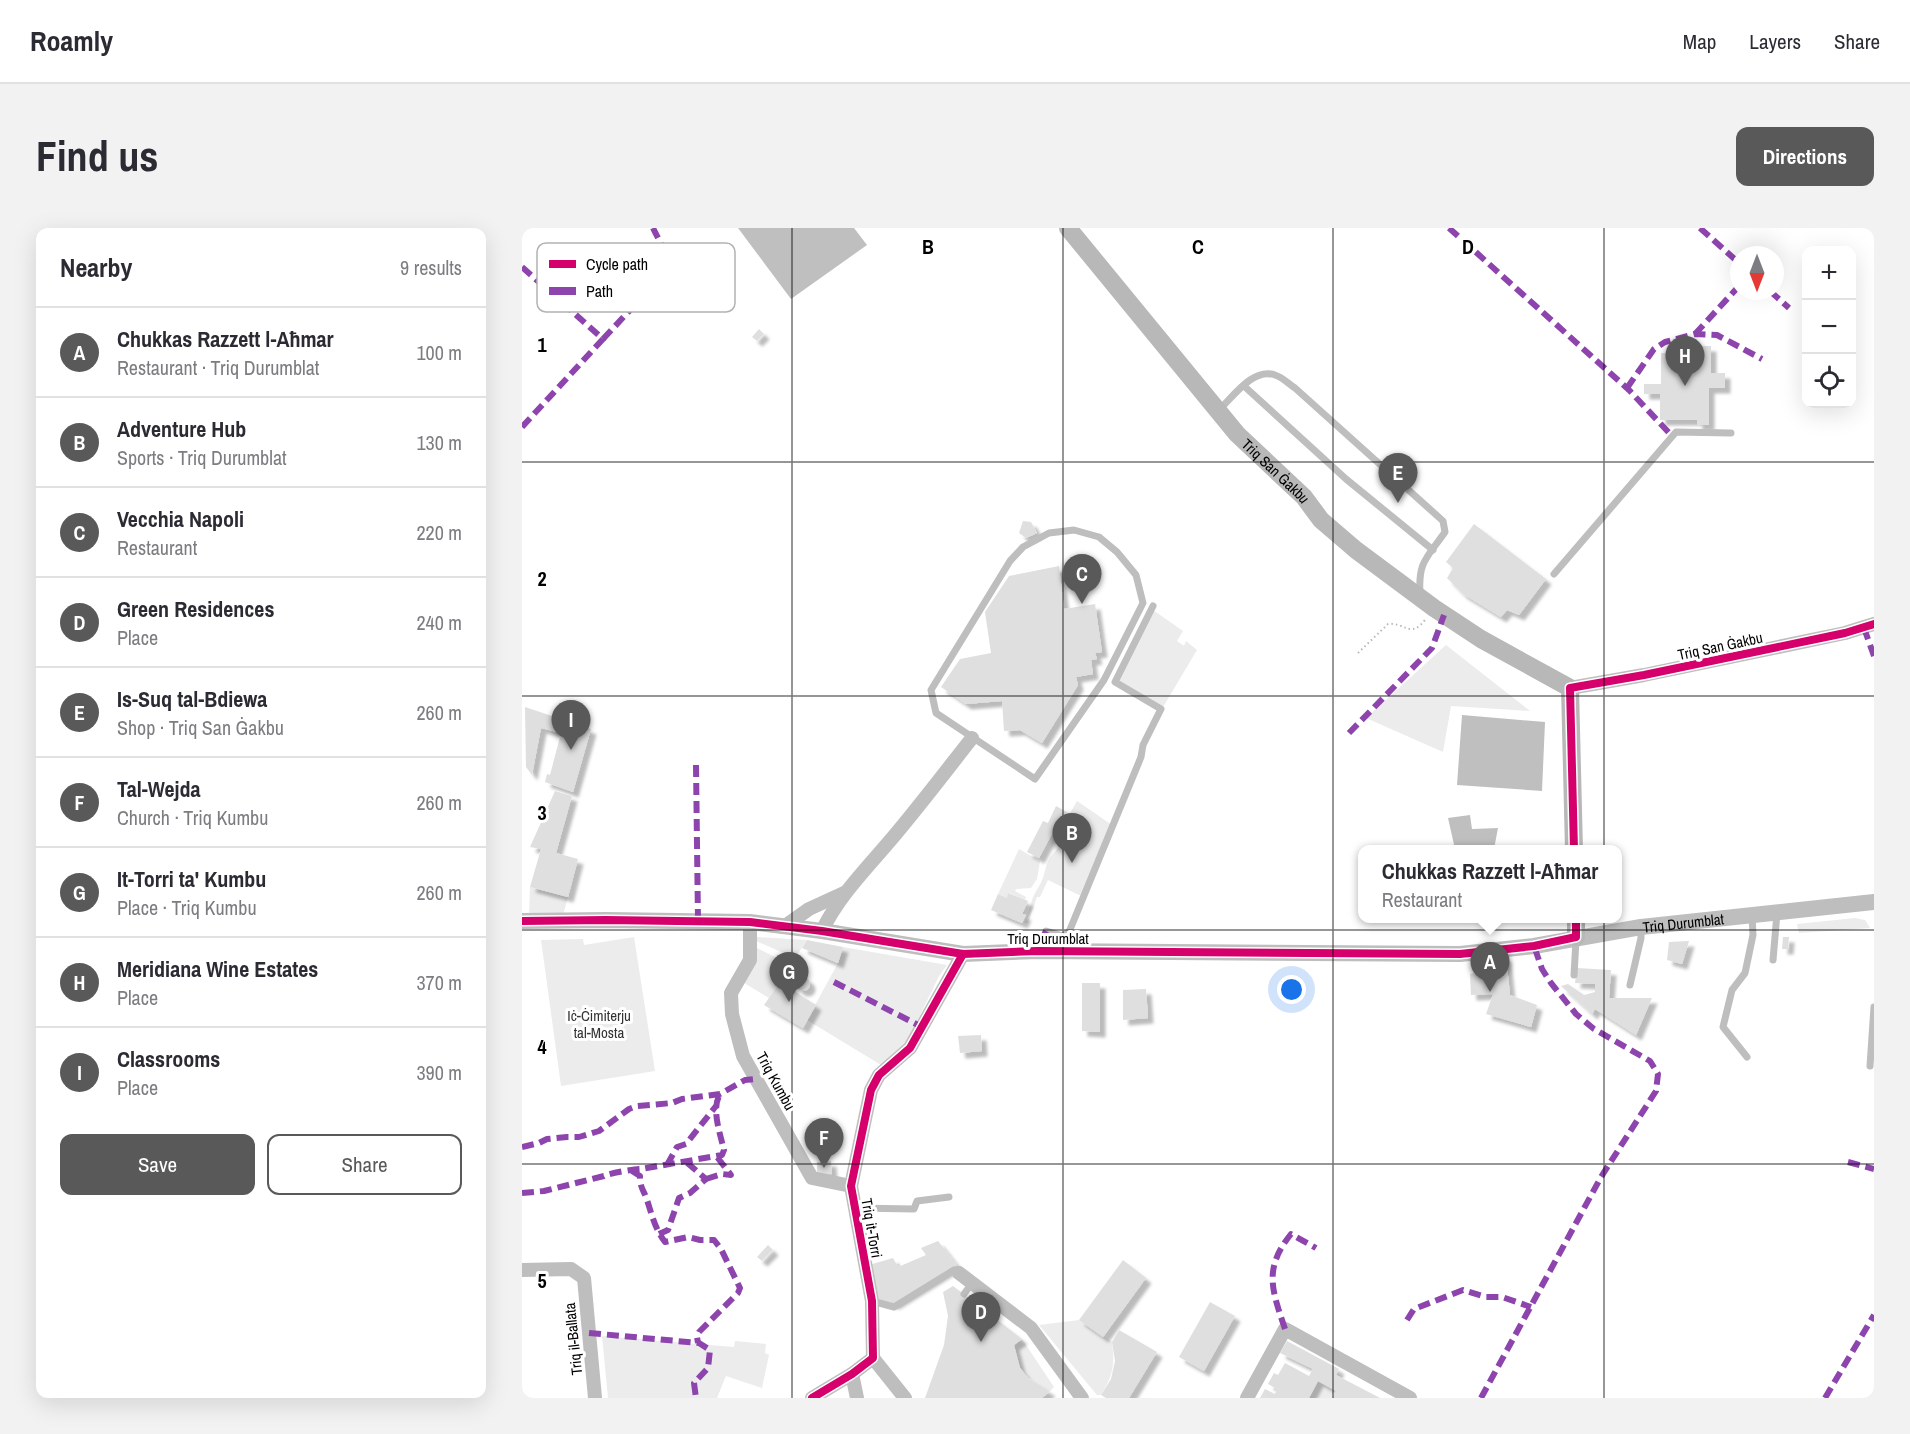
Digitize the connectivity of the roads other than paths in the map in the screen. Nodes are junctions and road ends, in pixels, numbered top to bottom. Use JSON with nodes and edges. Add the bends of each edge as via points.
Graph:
{"nodes":[{"id":1,"x":1068,"y":228,"type":"edge"},
{"id":2,"x":1244,"y":386,"type":"junction"},
{"id":3,"x":1218,"y":411,"type":"junction"},
{"id":4,"x":1731,"y":433,"type":"dead end"},
{"id":5,"x":1433,"y":550,"type":"junction"},
{"id":6,"x":1554,"y":574,"type":"dead end"},
{"id":7,"x":1427,"y":604,"type":"junction"},
{"id":8,"x":1153,"y":606,"type":"dead end"},
{"id":9,"x":1874,"y":624,"type":"edge"},
{"id":10,"x":1570,"y":688,"type":"junction"},
{"id":11,"x":972,"y":738,"type":"junction"},
{"id":12,"x":1574,"y":845,"type":"edge"},
{"id":13,"x":847,"y":892,"type":"junction"},
{"id":14,"x":1874,"y":902,"type":"edge"},
{"id":15,"x":1776,"y":913,"type":"junction"},
{"id":16,"x":1752,"y":916,"type":"junction"},
{"id":17,"x":522,"y":921,"type":"edge"},
{"id":18,"x":750,"y":922,"type":"junction"},
{"id":19,"x":1576,"y":923,"type":"edge"},
{"id":20,"x":785,"y":926,"type":"junction"},
{"id":21,"x":1641,"y":927,"type":"junction"},
{"id":22,"x":822,"y":931,"type":"junction"},
{"id":23,"x":1046,"y":931,"type":"dead end"},
{"id":24,"x":1576,"y":938,"type":"junction"},
{"id":25,"x":963,"y":954,"type":"junction"},
{"id":26,"x":1773,"y":960,"type":"dead end"},
{"id":27,"x":1574,"y":975,"type":"dead end"},
{"id":28,"x":1630,"y":985,"type":"dead end"},
{"id":29,"x":1874,"y":1007,"type":"edge"},
{"id":30,"x":1747,"y":1057,"type":"dead end"},
{"id":31,"x":1870,"y":1066,"type":"dead end"},
{"id":32,"x":851,"y":1186,"type":"junction"},
{"id":33,"x":949,"y":1197,"type":"dead end"},
{"id":34,"x":855,"y":1208,"type":"junction"},
{"id":35,"x":522,"y":1270,"type":"edge"},
{"id":36,"x":956,"y":1272,"type":"joint"},
{"id":37,"x":872,"y":1301,"type":"junction"},
{"id":38,"x":873,"y":1358,"type":"junction"},
{"id":39,"x":852,"y":1374,"type":"junction"},
{"id":40,"x":1404,"y":1397,"type":"edge"},
{"id":41,"x":595,"y":1398,"type":"edge"},
{"id":42,"x":812,"y":1398,"type":"edge"},
{"id":43,"x":857,"y":1398,"type":"edge"},
{"id":44,"x":905,"y":1398,"type":"edge"},
{"id":45,"x":1082,"y":1398,"type":"edge"},
{"id":46,"x":1247,"y":1398,"type":"edge"}],
"edges":[{"from":1,"to":3,"type":"main road","name":"Triq San Ġakbu"},
{"from":2,"to":3,"type":"lane"},
{"from":2,"to":5,"type":"lane","via":[[1346,479]]},
{"from":2,"to":5,"type":"lane","via":[[1264,373],[1277,375],[1295,388],[1443,521],[1445,532]]},
{"from":3,"to":7,"type":"main road","name":"Triq San Ġakbu","via":[[1304,497],[1321,520]]},
{"from":4,"to":6,"type":"lane","via":[[1676,432]]},
{"from":5,"to":7,"type":"lane","via":[[1422,563],[1419,575]]},
{"from":7,"to":10,"type":"main road","name":"Triq San Ġakbu"},
{"from":8,"to":23,"type":"lane","via":[[1115,682],[1161,709],[1069,932],[1063,936]]},
{"from":9,"to":10,"type":"street","name":"Triq San Ġakbu","via":[[1834,636]]},
{"from":10,"to":12,"type":"main road"},
{"from":11,"to":11,"type":"lane","via":[[936,713],[931,690],[1010,561],[1023,547],[1049,533],[1074,530],[1099,537],[1136,575],[1143,603],[1104,680],[1035,779]]},
{"from":11,"to":13,"type":"street"},
{"from":13,"to":20,"type":"street","via":[[809,909]]},
{"from":13,"to":22,"type":"street"},
{"from":14,"to":15,"type":"street","name":"Triq Durumblat"},
{"from":15,"to":16,"type":"street","name":"Triq Durumblat"},
{"from":15,"to":26,"type":"lane"},
{"from":16,"to":21,"type":"street","name":"Triq Durumblat"},
{"from":16,"to":30,"type":"lane","via":[[1753,935],[1745,973],[1732,990],[1723,1027]]},
{"from":17,"to":18,"type":"street","name":"Triq Durumblat"},
{"from":18,"to":20,"type":"street","name":"Triq Durumblat"},
{"from":18,"to":32,"type":"street","name":"Triq Kumbu","via":[[750,960],[731,993],[742,1056],[812,1178]]},
{"from":19,"to":24,"type":"main road"},
{"from":20,"to":22,"type":"street","name":"Triq Durumblat"},
{"from":21,"to":24,"type":"street","name":"Triq Durumblat"},
{"from":21,"to":28,"type":"lane"},
{"from":22,"to":25,"type":"street","name":"Triq Durumblat"},
{"from":24,"to":25,"type":"street","name":"Triq Durumblat","via":[[1460,954]]},
{"from":24,"to":27,"type":"lane"},
{"from":25,"to":32,"type":"street","name":"Triq it-Torri","via":[[910,1048],[873,1084]]},
{"from":29,"to":31,"type":"lane"},
{"from":32,"to":34,"type":"street","name":"Triq it-Torri"},
{"from":33,"to":34,"type":"lane","via":[[917,1201],[914,1209]]},
{"from":34,"to":37,"type":"street","name":"Triq it-Torri"},
{"from":35,"to":41,"type":"street","name":"Triq il-Ballata","via":[[571,1269],[584,1278]]},
{"from":36,"to":37,"type":"lane","via":[[894,1307]]},
{"from":36,"to":45,"type":"street","via":[[968,1289],[1031,1328]]},
{"from":37,"to":38,"type":"street","name":"Triq it-Torri"},
{"from":38,"to":39,"type":"street"},
{"from":38,"to":44,"type":"street"},
{"from":39,"to":42,"type":"street"},
{"from":39,"to":43,"type":"street"},
{"from":40,"to":46,"type":"street","via":[[1286,1329]]}]}
